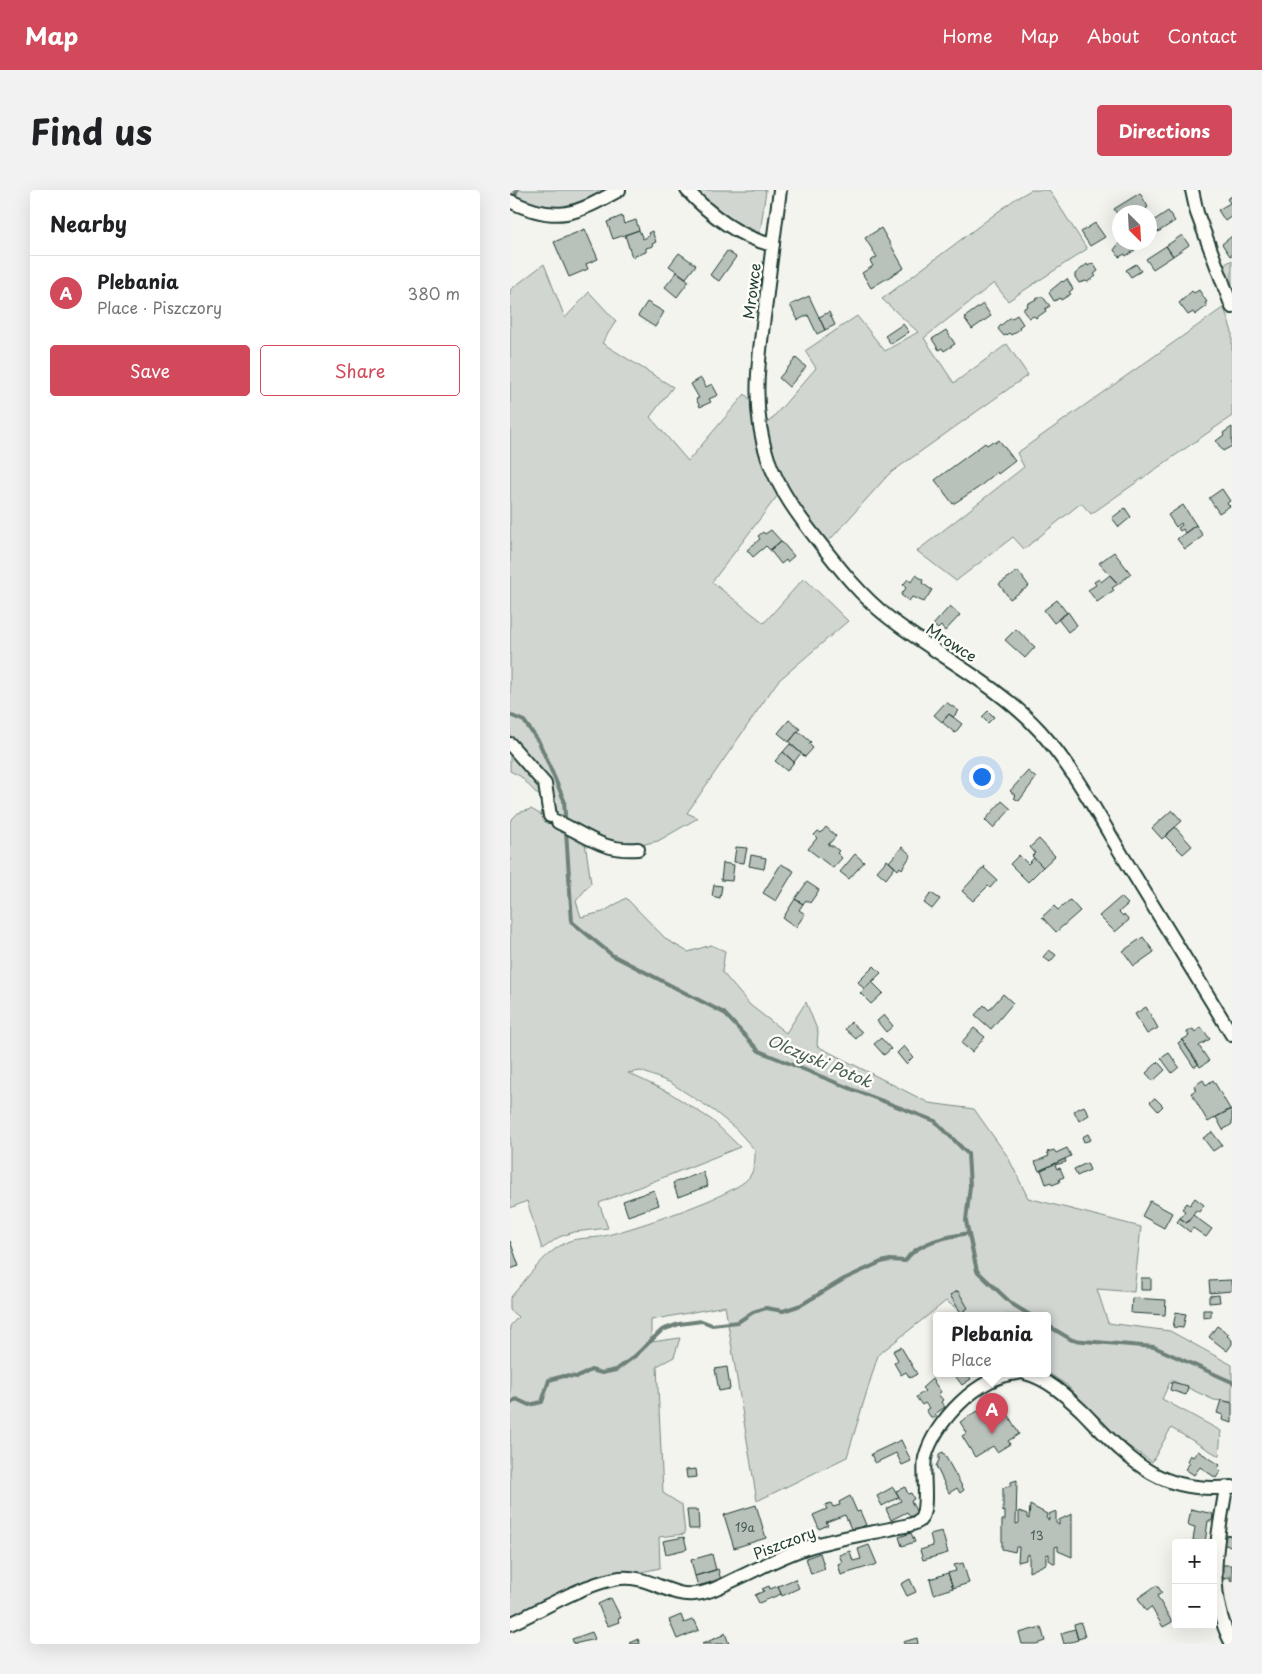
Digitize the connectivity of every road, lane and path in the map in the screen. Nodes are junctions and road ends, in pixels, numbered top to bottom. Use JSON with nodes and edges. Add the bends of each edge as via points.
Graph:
{"nodes":[{"id":1,"x":619,"y":190,"type":"edge"},
{"id":2,"x":687,"y":190,"type":"edge"},
{"id":3,"x":780,"y":190,"type":"edge"},
{"id":4,"x":1192,"y":190,"type":"edge"},
{"id":5,"x":515,"y":204,"type":"edge"},
{"id":6,"x":773,"y":245,"type":"junction"},
{"id":7,"x":1232,"y":307,"type":"edge"},
{"id":8,"x":510,"y":744,"type":"edge"},
{"id":9,"x":638,"y":849,"type":"dead end"},
{"id":10,"x":1232,"y":1035,"type":"edge"},
{"id":11,"x":1001,"y":1377,"type":"edge"},
{"id":12,"x":1038,"y":1377,"type":"edge"},
{"id":13,"x":1229,"y":1487,"type":"edge"},
{"id":14,"x":510,"y":1624,"type":"edge"},
{"id":15,"x":1232,"y":1644,"type":"edge"}],
"edges":[{"from":1,"to":5,"type":"street","via":[[567,214],[541,214]]},
{"from":2,"to":6,"type":"street","via":[[716,216],[756,240]]},
{"from":3,"to":6,"type":"street","name":"Mrowce"},
{"from":4,"to":7,"type":"street","via":[[1197,213]]},
{"from":6,"to":10,"type":"street","name":"Mrowce","via":[[759,351],[757,407],[765,452],[782,490],[830,558],[866,598],[905,630],[1002,697],[1050,743],[1087,797]]},
{"from":8,"to":9,"type":"street","via":[[545,784],[554,819],[605,847]]},
{"from":11,"to":14,"type":"street","name":"Piszczory","via":[[978,1388],[962,1401],[929,1446],[925,1460],[924,1514],[918,1521],[805,1548],[698,1594],[678,1592],[639,1579],[615,1579],[578,1591]]},
{"from":12,"to":13,"type":"street","via":[[1070,1400],[1126,1456],[1152,1473],[1184,1485]]},
{"from":13,"to":15,"type":"street","via":[[1215,1555],[1214,1579],[1224,1630]]}]}
